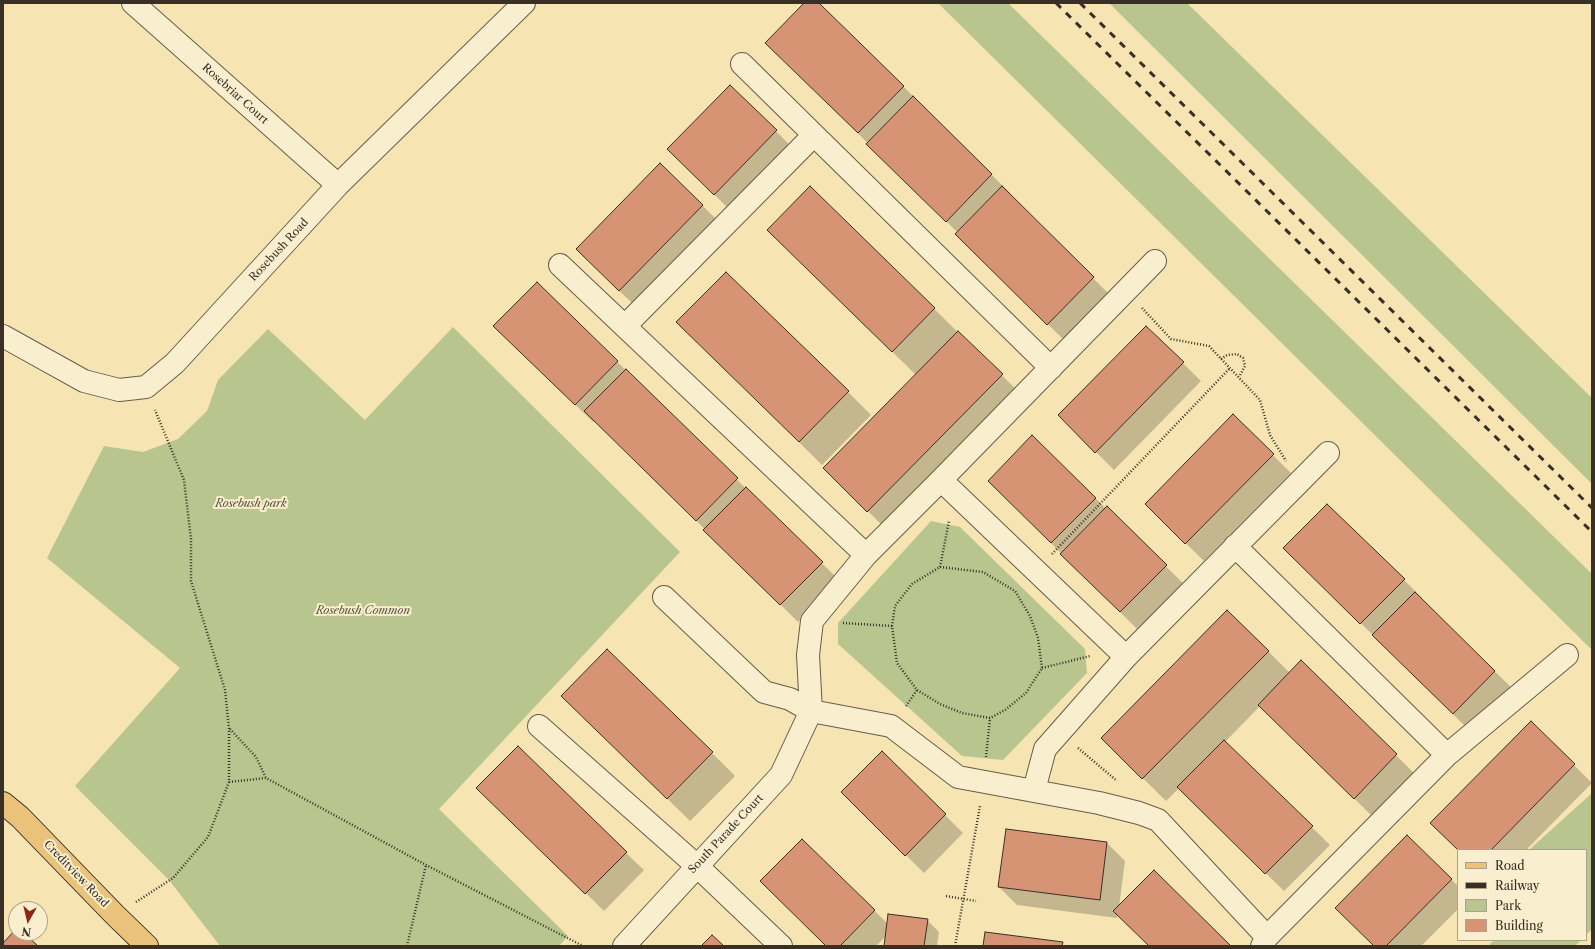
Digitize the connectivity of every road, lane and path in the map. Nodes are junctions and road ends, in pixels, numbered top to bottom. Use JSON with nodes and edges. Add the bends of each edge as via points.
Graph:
{"nodes":[{"id":1,"x":133,"y":3,"type":"edge"},
{"id":2,"x":524,"y":3,"type":"edge"},
{"id":3,"x":742,"y":64,"type":"dead end"},
{"id":4,"x":814,"y":135,"type":"junction"},
{"id":5,"x":338,"y":185,"type":"junction"},
{"id":6,"x":1155,"y":261,"type":"dead end"},
{"id":7,"x":560,"y":265,"type":"dead end"},
{"id":8,"x":1126,"y":291,"type":"junction"},
{"id":9,"x":625,"y":326,"type":"junction"},
{"id":10,"x":3,"y":336,"type":"edge"},
{"id":11,"x":1221,"y":359,"type":"junction"},
{"id":12,"x":1051,"y":368,"type":"junction"},
{"id":13,"x":1230,"y":368,"type":"junction"},
{"id":14,"x":1239,"y":377,"type":"junction"},
{"id":15,"x":146,"y":387,"type":"junction"},
{"id":16,"x":1328,"y":453,"type":"dead end"},
{"id":17,"x":941,"y":480,"type":"junction"},
{"id":18,"x":1298,"y":482,"type":"junction"},
{"id":19,"x":1235,"y":546,"type":"junction"},
{"id":20,"x":866,"y":555,"type":"junction"},
{"id":21,"x":940,"y":567,"type":"junction"},
{"id":22,"x":1036,"y":571,"type":"junction"},
{"id":23,"x":1015,"y":591,"type":"junction"},
{"id":24,"x":664,"y":597,"type":"dead end"},
{"id":25,"x":812,"y":621,"type":"junction"},
{"id":26,"x":892,"y":626,"type":"junction"},
{"id":27,"x":1567,"y":655,"type":"dead end"},
{"id":28,"x":1126,"y":657,"type":"junction"},
{"id":29,"x":1042,"y":668,"type":"junction"},
{"id":30,"x":811,"y":711,"type":"junction"},
{"id":31,"x":990,"y":718,"type":"junction"},
{"id":32,"x":539,"y":726,"type":"dead end"},
{"id":33,"x":229,"y":729,"type":"junction"},
{"id":34,"x":1060,"y":732,"type":"junction"},
{"id":35,"x":1447,"y":755,"type":"junction"},
{"id":36,"x":266,"y":778,"type":"junction"},
{"id":37,"x":229,"y":782,"type":"junction"},
{"id":38,"x":984,"y":782,"type":"junction"},
{"id":39,"x":1034,"y":790,"type":"junction"},
{"id":40,"x":3,"y":803,"type":"edge"},
{"id":41,"x":1138,"y":812,"type":"junction"},
{"id":42,"x":426,"y":865,"type":"junction"},
{"id":43,"x":697,"y":866,"type":"junction"},
{"id":44,"x":946,"y":896,"type":"dead end"},
{"id":45,"x":963,"y":899,"type":"junction"},
{"id":46,"x":976,"y":901,"type":"dead end"},
{"id":47,"x":115,"y":915,"type":"junction"},
{"id":48,"x":1265,"y":942,"type":"edge"},
{"id":49,"x":147,"y":946,"type":"edge"},
{"id":50,"x":407,"y":946,"type":"edge"},
{"id":51,"x":583,"y":946,"type":"edge"},
{"id":52,"x":624,"y":946,"type":"edge"},
{"id":53,"x":781,"y":946,"type":"edge"},
{"id":54,"x":954,"y":946,"type":"edge"}],
"edges":[{"from":1,"to":5,"type":"street","name":"Rosebriar Court"},
{"from":2,"to":5,"type":"street","name":"Rosebush Road"},
{"from":3,"to":4,"type":"street"},
{"from":4,"to":9,"type":"street"},
{"from":4,"to":12,"type":"street"},
{"from":5,"to":15,"type":"street","name":"Rosebush Road","via":[[175,363]]},
{"from":6,"to":8,"type":"street"},
{"from":7,"to":9,"type":"street"},
{"from":8,"to":11,"type":"path","via":[[1171,340],[1209,346]]},
{"from":8,"to":12,"type":"street"},
{"from":9,"to":20,"type":"street"},
{"from":10,"to":15,"type":"street","via":[[84,381],[119,390]]},
{"from":11,"to":13,"type":"path"},
{"from":11,"to":14,"type":"path","via":[[1227,355],[1237,354],[1243,358],[1245,366]]},
{"from":12,"to":17,"type":"street"},
{"from":13,"to":14,"type":"path"},
{"from":13,"to":22,"type":"path"},
{"from":14,"to":18,"type":"path","via":[[1260,400],[1270,435]]},
{"from":15,"to":33,"type":"path","via":[[184,480],[191,539],[191,581],[225,690]]},
{"from":16,"to":18,"type":"street"},
{"from":17,"to":20,"type":"street"},
{"from":17,"to":21,"type":"path","via":[[949,521]]},
{"from":17,"to":22,"type":"street"},
{"from":18,"to":19,"type":"street"},
{"from":19,"to":28,"type":"street"},
{"from":19,"to":35,"type":"street"},
{"from":20,"to":25,"type":"street"},
{"from":21,"to":23,"type":"path","via":[[983,572]]},
{"from":21,"to":26,"type":"path","via":[[912,584],[895,606]]},
{"from":22,"to":23,"type":"path"},
{"from":22,"to":28,"type":"street"},
{"from":23,"to":29,"type":"path","via":[[1030,616],[1038,638]]},
{"from":24,"to":30,"type":"street","via":[[764,692],[790,699]]},
{"from":25,"to":26,"type":"path"},
{"from":25,"to":30,"type":"street","via":[[808,655]]},
{"from":26,"to":31,"type":"path","via":[[897,663],[917,690],[962,713]]},
{"from":27,"to":35,"type":"street"},
{"from":28,"to":29,"type":"path","via":[[1090,656]]},
{"from":28,"to":34,"type":"street"},
{"from":29,"to":31,"type":"path","via":[[1026,693]]},
{"from":30,"to":38,"type":"street","via":[[890,726],[958,776]]},
{"from":30,"to":43,"type":"street","name":"South Parade Court","via":[[782,775]]},
{"from":31,"to":38,"type":"path"},
{"from":32,"to":43,"type":"street"},
{"from":33,"to":36,"type":"path","via":[[256,756]]},
{"from":33,"to":37,"type":"path"},
{"from":34,"to":39,"type":"street","via":[[1045,749]]},
{"from":34,"to":41,"type":"path","via":[[1121,785]]},
{"from":35,"to":48,"type":"street"},
{"from":36,"to":37,"type":"path"},
{"from":36,"to":42,"type":"path"},
{"from":37,"to":47,"type":"path","via":[[208,837],[173,878]]},
{"from":38,"to":39,"type":"street"},
{"from":38,"to":45,"type":"path"},
{"from":39,"to":41,"type":"street"},
{"from":40,"to":47,"type":"main road","name":"Creditview Road","via":[[20,817]]},
{"from":41,"to":48,"type":"street","via":[[1158,820]]},
{"from":42,"to":50,"type":"path"},
{"from":42,"to":51,"type":"path"},
{"from":43,"to":52,"type":"street","name":"South Parade Court"},
{"from":43,"to":53,"type":"street"},
{"from":44,"to":45,"type":"path"},
{"from":45,"to":46,"type":"path"},
{"from":45,"to":54,"type":"path"},
{"from":47,"to":49,"type":"main road","name":"Creditview Road"}]}
